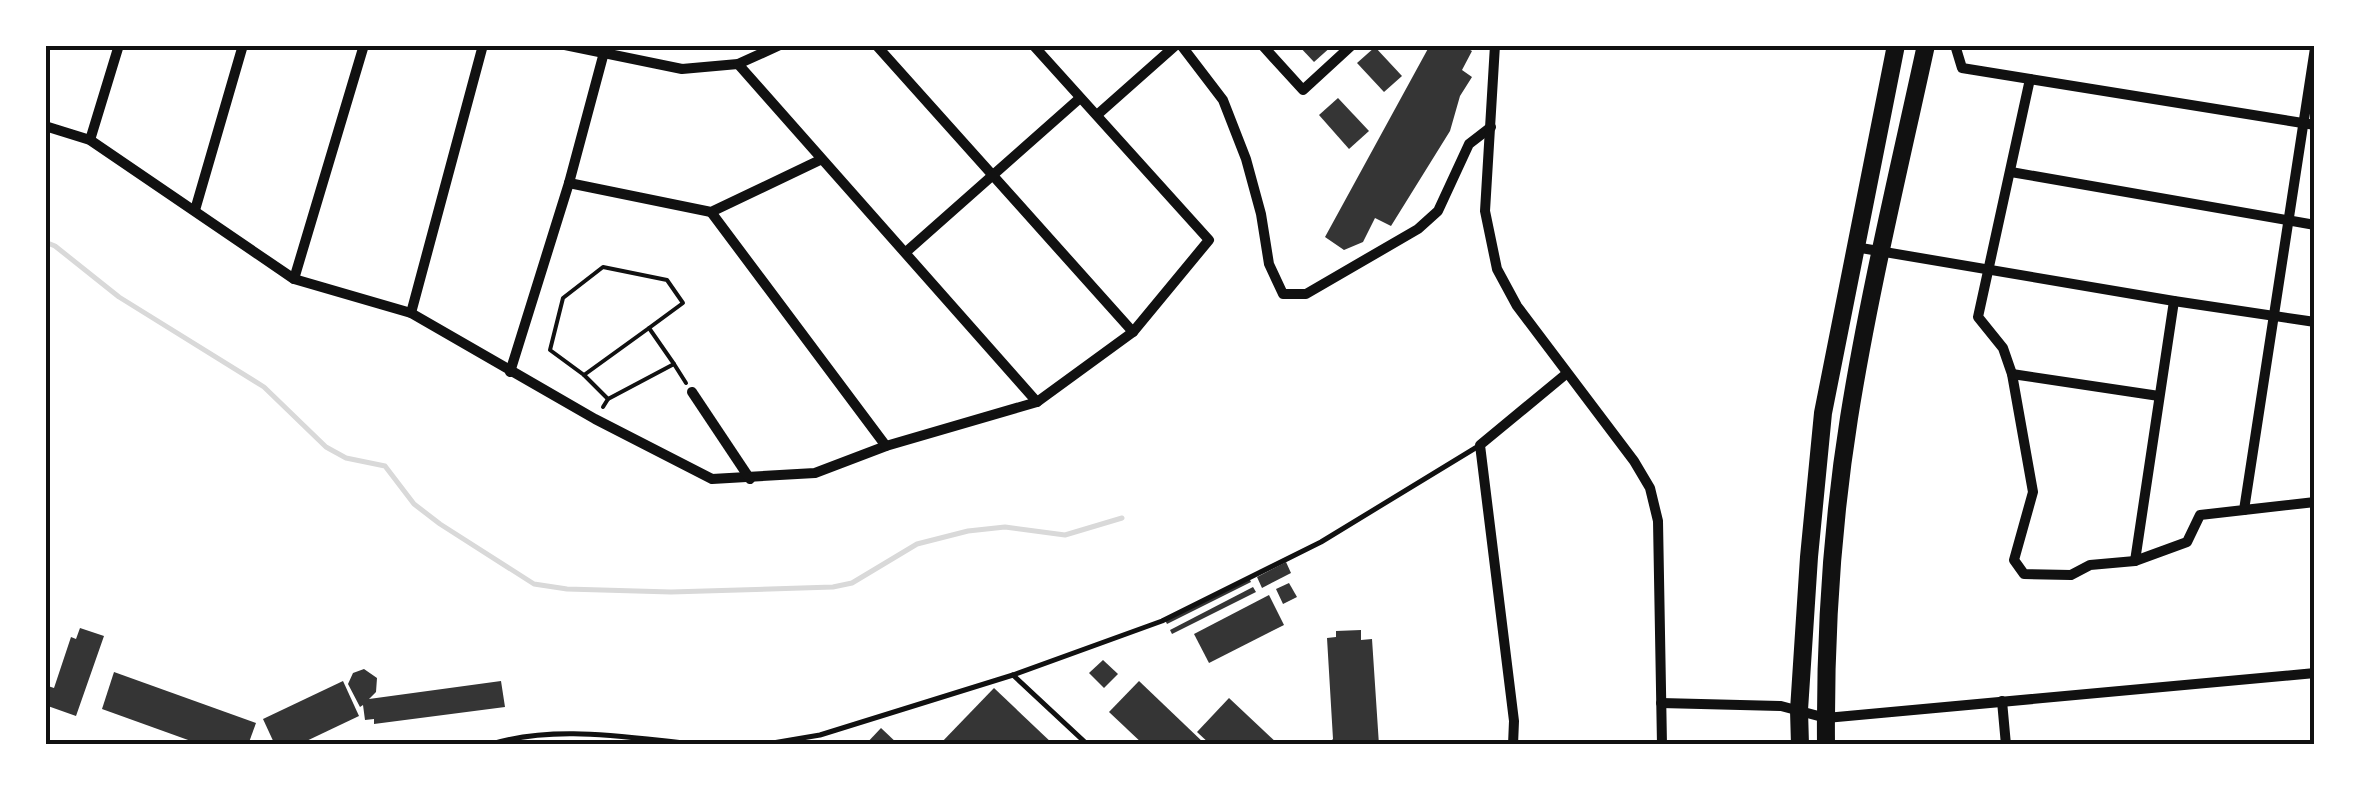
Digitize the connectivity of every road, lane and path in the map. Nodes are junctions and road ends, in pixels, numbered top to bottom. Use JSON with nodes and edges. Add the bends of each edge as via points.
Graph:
{"nodes":[{"id":1,"x":119,"y":45,"type":"edge"},
{"id":2,"x":243,"y":45,"type":"edge"},
{"id":3,"x":364,"y":45,"type":"edge"},
{"id":4,"x":483,"y":45,"type":"edge"},
{"id":5,"x":565,"y":45,"type":"edge"},
{"id":6,"x":780,"y":45,"type":"edge"},
{"id":7,"x":876,"y":45,"type":"edge"},
{"id":8,"x":1033,"y":45,"type":"edge"},
{"id":9,"x":1179,"y":45,"type":"edge"},
{"id":10,"x":1262,"y":45,"type":"edge"},
{"id":11,"x":1352,"y":45,"type":"edge"},
{"id":12,"x":1495,"y":45,"type":"edge"},
{"id":13,"x":1896,"y":45,"type":"edge"},
{"id":14,"x":1926,"y":45,"type":"edge"},
{"id":15,"x":1954,"y":45,"type":"edge"},
{"id":16,"x":2315,"y":48,"type":"edge"},
{"id":17,"x":604,"y":50,"type":"edge"},
{"id":18,"x":738,"y":64,"type":"junction"},
{"id":19,"x":2030,"y":78,"type":"junction"},
{"id":20,"x":1080,"y":98,"type":"junction"},
{"id":21,"x":1096,"y":115,"type":"junction"},
{"id":22,"x":2302,"y":123,"type":"junction"},
{"id":23,"x":45,"y":126,"type":"edge"},
{"id":24,"x":1491,"y":126,"type":"junction"},
{"id":25,"x":2315,"y":126,"type":"edge"},
{"id":26,"x":90,"y":140,"type":"junction"},
{"id":27,"x":820,"y":160,"type":"junction"},
{"id":28,"x":2011,"y":172,"type":"junction"},
{"id":29,"x":992,"y":176,"type":"junction"},
{"id":30,"x":568,"y":183,"type":"junction"},
{"id":31,"x":195,"y":210,"type":"junction"},
{"id":32,"x":711,"y":212,"type":"junction"},
{"id":33,"x":2288,"y":220,"type":"junction"},
{"id":34,"x":2315,"y":224,"type":"edge"},
{"id":35,"x":1854,"y":247,"type":"junction"},
{"id":36,"x":1880,"y":251,"type":"junction"},
{"id":37,"x":906,"y":252,"type":"junction"},
{"id":38,"x":1990,"y":268,"type":"junction"},
{"id":39,"x":294,"y":279,"type":"junction"},
{"id":40,"x":2174,"y":301,"type":"junction"},
{"id":41,"x":411,"y":313,"type":"junction"},
{"id":42,"x":2274,"y":314,"type":"junction"},
{"id":43,"x":2315,"y":322,"type":"edge"},
{"id":44,"x":648,"y":328,"type":"junction"},
{"id":45,"x":1133,"y":332,"type":"junction"},
{"id":46,"x":674,"y":364,"type":"junction"},
{"id":47,"x":510,"y":372,"type":"junction"},
{"id":48,"x":1566,"y":374,"type":"junction"},
{"id":49,"x":2012,"y":374,"type":"junction"},
{"id":50,"x":584,"y":375,"type":"junction"},
{"id":51,"x":692,"y":392,"type":"joint"},
{"id":52,"x":2159,"y":396,"type":"junction"},
{"id":53,"x":608,"y":398,"type":"junction"},
{"id":54,"x":1037,"y":402,"type":"junction"},
{"id":55,"x":595,"y":419,"type":"junction"},
{"id":56,"x":1480,"y":445,"type":"junction"},
{"id":57,"x":886,"y":446,"type":"junction"},
{"id":58,"x":750,"y":479,"type":"junction"},
{"id":59,"x":2315,"y":502,"type":"edge"},
{"id":60,"x":2244,"y":510,"type":"junction"},
{"id":61,"x":2135,"y":561,"type":"junction"},
{"id":62,"x":2315,"y":673,"type":"edge"},
{"id":63,"x":1013,"y":675,"type":"junction"},
{"id":64,"x":2002,"y":701,"type":"junction"},
{"id":65,"x":1661,"y":703,"type":"junction"},
{"id":66,"x":1799,"y":710,"type":"junction"},
{"id":67,"x":1826,"y":718,"type":"junction"},
{"id":68,"x":488,"y":745,"type":"edge"},
{"id":69,"x":705,"y":745,"type":"edge"},
{"id":70,"x":760,"y":745,"type":"edge"},
{"id":71,"x":1088,"y":745,"type":"edge"},
{"id":72,"x":1514,"y":745,"type":"edge"},
{"id":73,"x":1662,"y":745,"type":"edge"},
{"id":74,"x":1800,"y":745,"type":"edge"},
{"id":75,"x":1826,"y":745,"type":"edge"},
{"id":76,"x":2006,"y":745,"type":"edge"}],
"edges":[{"from":1,"to":26,"type":"street"},
{"from":2,"to":31,"type":"street"},
{"from":3,"to":39,"type":"street"},
{"from":4,"to":41,"type":"street"},
{"from":5,"to":17,"type":"street"},
{"from":6,"to":18,"type":"street"},
{"from":7,"to":29,"type":"street"},
{"from":8,"to":20,"type":"street"},
{"from":9,"to":21,"type":"street"},
{"from":9,"to":24,"type":"street","via":[[1223,100],[1283,294],[1306,294],[1418,229],[1438,211],[1469,144]]},
{"from":10,"to":11,"type":"street","via":[[1303,90]]},
{"from":12,"to":24,"type":"street"},
{"from":13,"to":35,"type":"main road"},
{"from":14,"to":36,"type":"main road"},
{"from":15,"to":19,"type":"street","via":[[1962,68]]},
{"from":16,"to":22,"type":"street"},
{"from":17,"to":18,"type":"street","via":[[682,69]]},
{"from":17,"to":30,"type":"street"},
{"from":18,"to":27,"type":"street"},
{"from":19,"to":22,"type":"street"},
{"from":19,"to":28,"type":"street"},
{"from":20,"to":21,"type":"street"},
{"from":20,"to":29,"type":"street"},
{"from":21,"to":45,"type":"street","via":[[1208,240]]},
{"from":22,"to":25,"type":"street"},
{"from":22,"to":33,"type":"street"},
{"from":23,"to":26,"type":"street"},
{"from":24,"to":48,"type":"street","via":[[1486,211],[1497,269]]},
{"from":26,"to":31,"type":"street"},
{"from":27,"to":32,"type":"street"},
{"from":27,"to":37,"type":"street"},
{"from":28,"to":33,"type":"street"},
{"from":28,"to":38,"type":"street"},
{"from":29,"to":37,"type":"street"},
{"from":29,"to":45,"type":"street"},
{"from":30,"to":32,"type":"street"},
{"from":30,"to":47,"type":"street"},
{"from":31,"to":39,"type":"street"},
{"from":32,"to":57,"type":"street"},
{"from":33,"to":34,"type":"street"},
{"from":33,"to":42,"type":"street"},
{"from":35,"to":36,"type":"street"},
{"from":35,"to":66,"type":"main road","via":[[1823,413]]},
{"from":36,"to":38,"type":"street"},
{"from":36,"to":67,"type":"main road","via":[[1848,421]]},
{"from":37,"to":54,"type":"street"},
{"from":38,"to":40,"type":"street"},
{"from":38,"to":49,"type":"street","via":[[1978,318],[2003,348]]},
{"from":39,"to":41,"type":"street"},
{"from":40,"to":42,"type":"street"},
{"from":40,"to":52,"type":"street"},
{"from":41,"to":47,"type":"street"},
{"from":42,"to":43,"type":"street"},
{"from":42,"to":60,"type":"street"},
{"from":44,"to":46,"type":"path"},
{"from":44,"to":50,"type":"path"},
{"from":44,"to":50,"type":"path","via":[[683,303],[667,280],[604,267],[564,298],[550,350]]},
{"from":45,"to":54,"type":"street"},
{"from":46,"to":51,"type":"path"},
{"from":46,"to":53,"type":"path"},
{"from":47,"to":55,"type":"street"},
{"from":48,"to":56,"type":"street"},
{"from":48,"to":65,"type":"street","via":[[1650,488],[1658,521]]},
{"from":49,"to":52,"type":"street"},
{"from":49,"to":61,"type":"street","via":[[2033,492],[2014,560],[2024,574],[2071,576],[2090,565]]},
{"from":50,"to":53,"type":"path"},
{"from":51,"to":58,"type":"street"},
{"from":52,"to":61,"type":"street"},
{"from":53,"to":55,"type":"path"},
{"from":54,"to":57,"type":"street"},
{"from":55,"to":58,"type":"street","via":[[712,479]]},
{"from":56,"to":63,"type":"lane","via":[[1321,542],[1180,612]]},
{"from":56,"to":72,"type":"street"},
{"from":57,"to":58,"type":"street","via":[[814,474]]},
{"from":59,"to":60,"type":"street"},
{"from":60,"to":61,"type":"street","via":[[2200,515],[2187,542]]},
{"from":62,"to":64,"type":"street"},
{"from":63,"to":70,"type":"lane","via":[[820,735]]},
{"from":63,"to":71,"type":"lane"},
{"from":64,"to":67,"type":"street"},
{"from":64,"to":76,"type":"street"},
{"from":65,"to":66,"type":"street"},
{"from":65,"to":73,"type":"street"},
{"from":66,"to":67,"type":"street"},
{"from":66,"to":74,"type":"main road"},
{"from":67,"to":75,"type":"main road"},
{"from":68,"to":69,"type":"lane","via":[[577,733]]}]}
